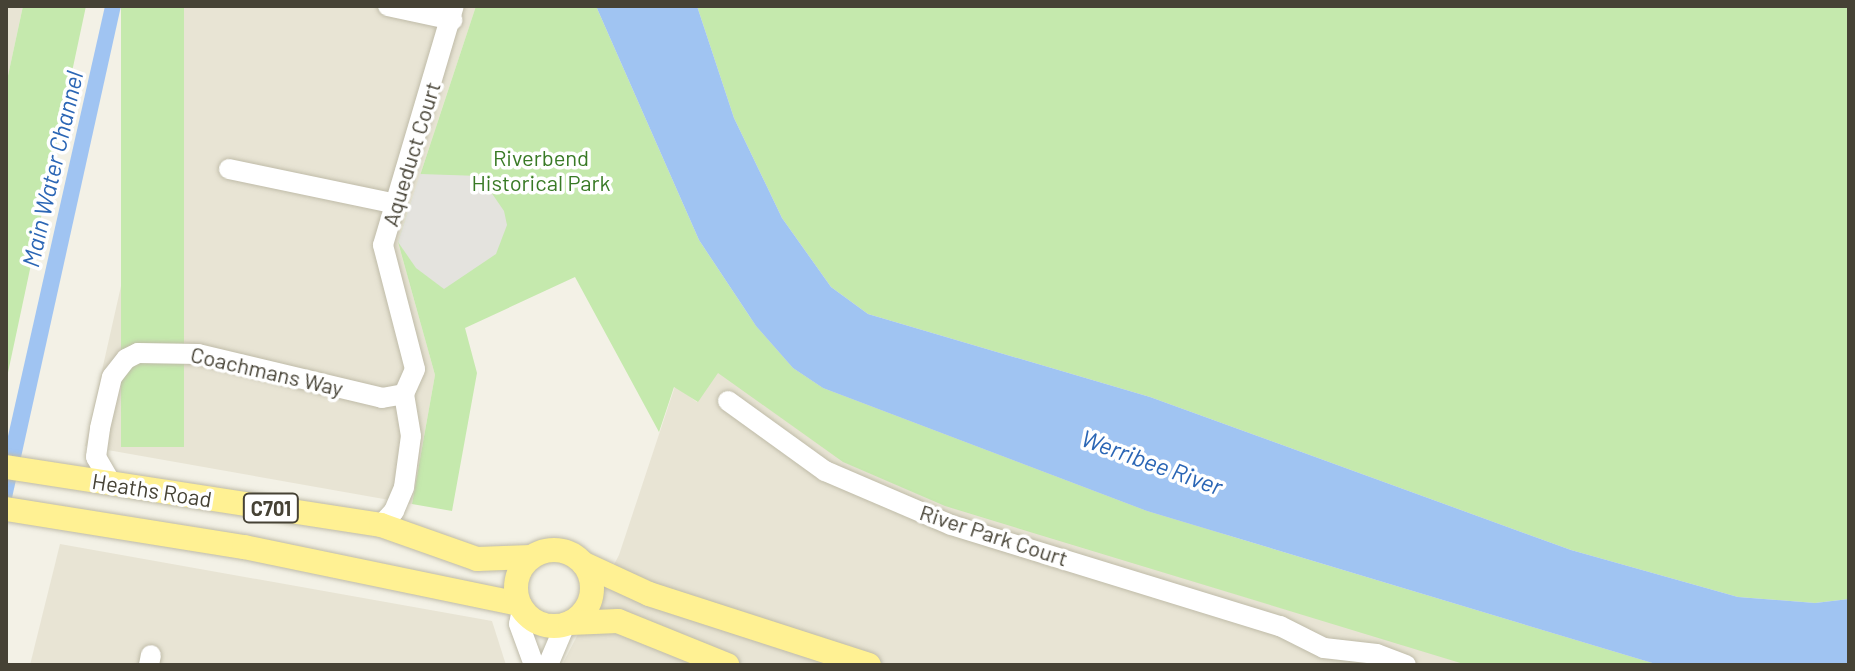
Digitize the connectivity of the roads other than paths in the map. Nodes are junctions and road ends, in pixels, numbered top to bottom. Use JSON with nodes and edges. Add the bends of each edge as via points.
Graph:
{"nodes":[{"id":1,"x":388,"y":6,"type":"edge"},
{"id":2,"x":453,"y":13,"type":"edge"},
{"id":3,"x":229,"y":169,"type":"dead end"},
{"id":4,"x":396,"y":204,"type":"junction"},
{"id":5,"x":404,"y":394,"type":"junction"},
{"id":6,"x":728,"y":401,"type":"dead end"},
{"id":7,"x":6,"y":467,"type":"edge"},
{"id":8,"x":111,"y":483,"type":"junction"},
{"id":9,"x":6,"y":509,"type":"edge"},
{"id":10,"x":381,"y":525,"type":"junction"},
{"id":11,"x":531,"y":557,"type":"junction"},
{"id":12,"x":584,"y":564,"type":"junction"},
{"id":13,"x":520,"y":607,"type":"junction"},
{"id":14,"x":568,"y":624,"type":"junction"},
{"id":15,"x":1397,"y":662,"type":"edge"},
{"id":16,"x":534,"y":665,"type":"edge"},
{"id":17,"x":548,"y":665,"type":"edge"},
{"id":18,"x":727,"y":665,"type":"edge"},
{"id":19,"x":869,"y":665,"type":"edge"}],
"edges":[{"from":1,"to":2,"type":"street"},
{"from":2,"to":4,"type":"street","name":"Aqueduct Court"},
{"from":3,"to":4,"type":"street"},
{"from":4,"to":5,"type":"street","name":"Aqueduct Court","via":[[383,245],[415,369]]},
{"from":5,"to":8,"type":"street","name":"Coachmans Way","via":[[382,398],[198,354],[152,350],[126,359],[112,377],[96,457]]},
{"from":5,"to":10,"type":"street","via":[[411,436],[404,487]]},
{"from":6,"to":15,"type":"street","name":"River Park Court","via":[[825,471],[951,525],[1280,626],[1304,648],[1330,660]]},
{"from":7,"to":8,"type":"main road","name":"Heaths Road","number":"C701"},
{"from":8,"to":10,"type":"main road","name":"Heaths Road","number":"C701"},
{"from":9,"to":13,"type":"main road","name":"Heaths Road","number":"C701","via":[[274,553]]},
{"from":10,"to":11,"type":"main road","name":"Heaths Road","number":"C701","via":[[477,559]]},
{"from":11,"to":12,"type":"main road","number":"C701","via":[[557,550]]},
{"from":11,"to":13,"type":"main road","via":[[516,582]]},
{"from":12,"to":14,"type":"main road","via":[[592,581],[591,599]]},
{"from":12,"to":19,"type":"main road","number":"C701","via":[[649,594]]},
{"from":13,"to":14,"type":"main road","number":"C701","via":[[541,624]]},
{"from":13,"to":16,"type":"street","via":[[519,624]]},
{"from":14,"to":17,"type":"street"},
{"from":14,"to":18,"type":"main road","number":"C701","via":[[618,621]]}]}
